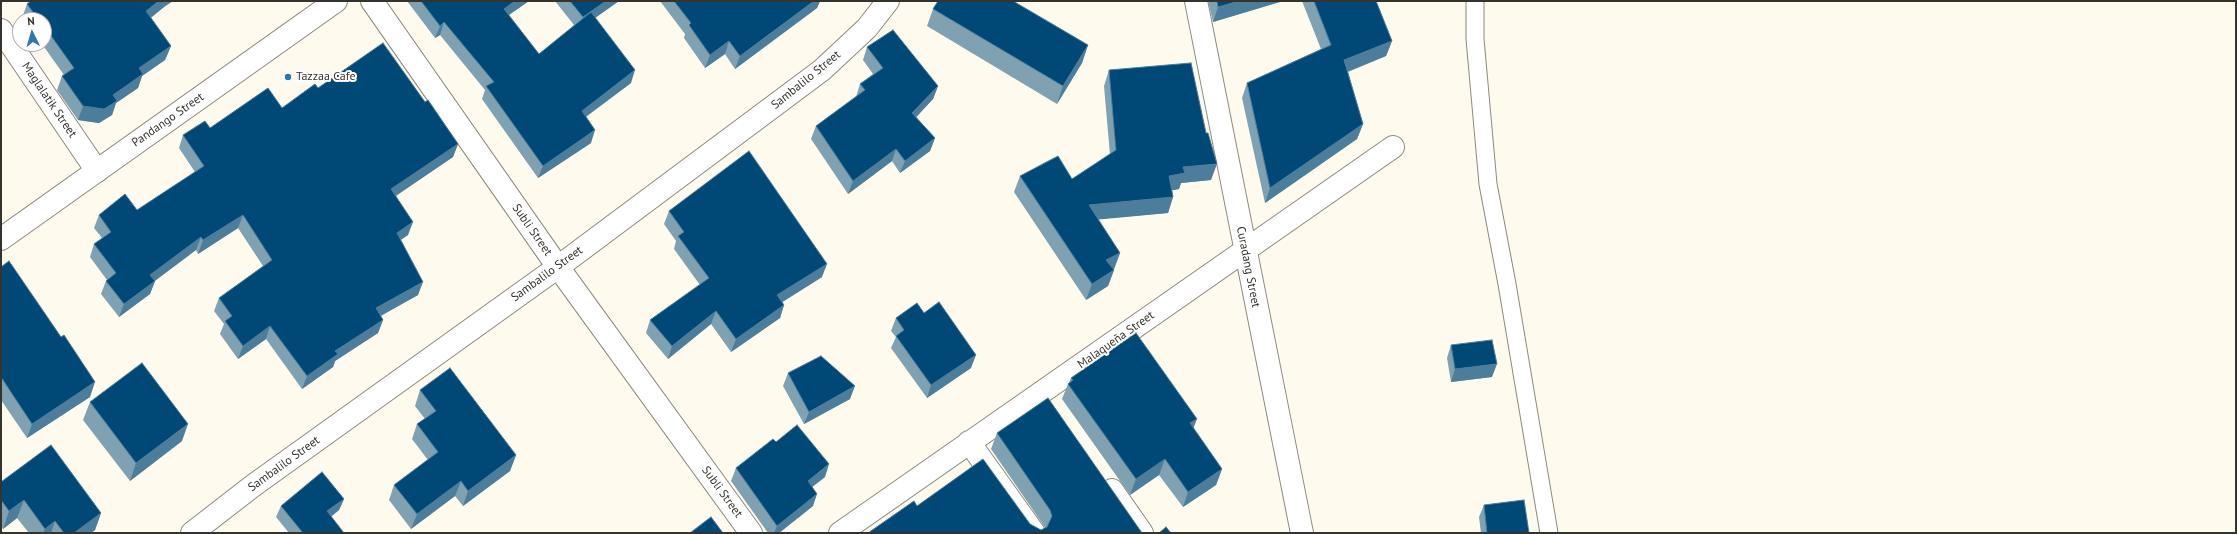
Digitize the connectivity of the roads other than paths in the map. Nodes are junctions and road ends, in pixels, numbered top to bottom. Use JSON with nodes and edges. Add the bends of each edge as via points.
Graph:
{"nodes":[{"id":1,"x":336,"y":1,"type":"edge"},
{"id":2,"x":372,"y":1,"type":"edge"},
{"id":3,"x":888,"y":1,"type":"edge"},
{"id":4,"x":1196,"y":1,"type":"edge"},
{"id":5,"x":1475,"y":1,"type":"edge"},
{"id":6,"x":1,"y":30,"type":"edge"},
{"id":7,"x":1393,"y":146,"type":"dead end"},
{"id":8,"x":97,"y":171,"type":"junction"},
{"id":9,"x":1,"y":239,"type":"edge"},
{"id":10,"x":1244,"y":250,"type":"junction"},
{"id":11,"x":558,"y":267,"type":"junction"},
{"id":12,"x":1042,"y":392,"type":"junction"},
{"id":13,"x":1055,"y":411,"type":"edge"},
{"id":14,"x":969,"y":442,"type":"junction"},
{"id":15,"x":1101,"y":475,"type":"edge"},
{"id":16,"x":192,"y":533,"type":"edge"},
{"id":17,"x":751,"y":533,"type":"edge"},
{"id":18,"x":840,"y":533,"type":"edge"},
{"id":19,"x":1034,"y":533,"type":"edge"},
{"id":20,"x":1142,"y":533,"type":"edge"},
{"id":21,"x":1302,"y":533,"type":"edge"},
{"id":22,"x":1549,"y":533,"type":"edge"}],
"edges":[{"from":1,"to":8,"type":"street","name":"Pandango Street"},
{"from":2,"to":11,"type":"street","name":"Subli Street"},
{"from":3,"to":11,"type":"street","name":"Sambalilo Street","via":[[867,28],[822,70]]},
{"from":4,"to":10,"type":"street","name":"Curadang Street"},
{"from":5,"to":22,"type":"lane","via":[[1474,39],[1488,184]]},
{"from":6,"to":8,"type":"street","name":"Maglalatik Street"},
{"from":7,"to":10,"type":"street","name":"Malaqueña Street"},
{"from":8,"to":9,"type":"street","name":"Pandango Street"},
{"from":10,"to":12,"type":"street","name":"Malaqueña Street"},
{"from":10,"to":21,"type":"street","name":"Curadang Street"},
{"from":11,"to":16,"type":"street","name":"Sambalilo Street","via":[[254,484]]},
{"from":11,"to":17,"type":"street","name":"Subli Street"},
{"from":12,"to":13,"type":"street"},
{"from":12,"to":14,"type":"street","name":"Malaqueña Street"},
{"from":14,"to":18,"type":"street","name":"Malaqueña Street"},
{"from":14,"to":19,"type":"street"},
{"from":15,"to":20,"type":"street"}]}
